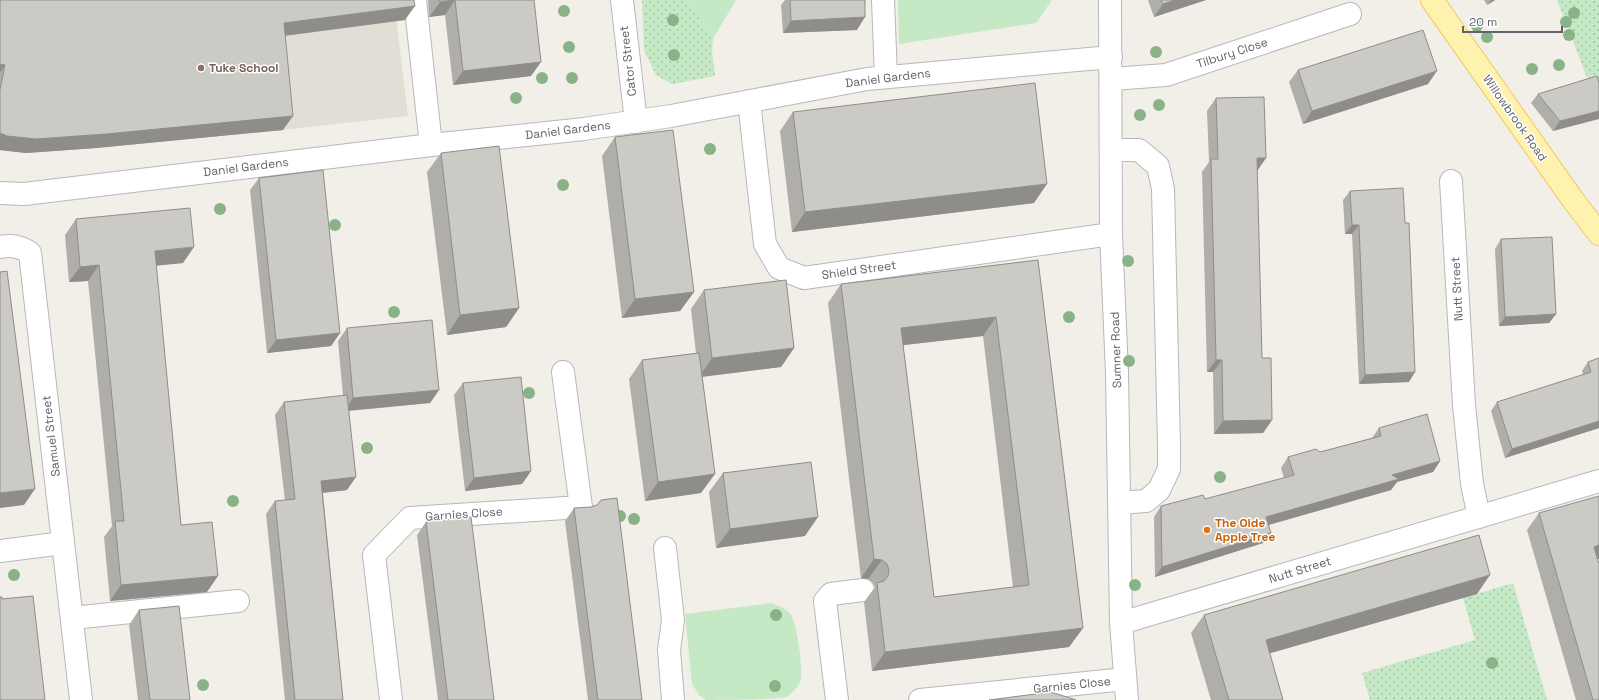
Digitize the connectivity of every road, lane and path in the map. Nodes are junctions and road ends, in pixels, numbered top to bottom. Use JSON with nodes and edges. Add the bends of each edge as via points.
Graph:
{"nodes":[{"id":1,"x":415,"y":0,"type":"edge"},
{"id":2,"x":622,"y":0,"type":"edge"},
{"id":3,"x":883,"y":0,"type":"edge"},
{"id":4,"x":1110,"y":0,"type":"edge"},
{"id":5,"x":1432,"y":0,"type":"edge"},
{"id":6,"x":1350,"y":14,"type":"dead end"},
{"id":7,"x":1111,"y":57,"type":"junction"},
{"id":8,"x":886,"y":77,"type":"junction"},
{"id":9,"x":1112,"y":79,"type":"junction"},
{"id":10,"x":749,"y":101,"type":"junction"},
{"id":11,"x":636,"y":122,"type":"junction"},
{"id":12,"x":431,"y":145,"type":"junction"},
{"id":13,"x":1111,"y":150,"type":"junction"},
{"id":14,"x":1452,"y":181,"type":"dead end"},
{"id":15,"x":0,"y":193,"type":"edge"},
{"id":16,"x":1111,"y":234,"type":"junction"},
{"id":17,"x":1599,"y":234,"type":"edge"},
{"id":18,"x":0,"y":247,"type":"edge"},
{"id":19,"x":563,"y":372,"type":"dead end"},
{"id":20,"x":1599,"y":481,"type":"edge"},
{"id":21,"x":1119,"y":503,"type":"junction"},
{"id":22,"x":1479,"y":516,"type":"junction"},
{"id":23,"x":63,"y":543,"type":"junction"},
{"id":24,"x":665,"y":548,"type":"dead end"},
{"id":25,"x":0,"y":551,"type":"edge"},
{"id":26,"x":862,"y":590,"type":"dead end"},
{"id":27,"x":238,"y":601,"type":"dead end"},
{"id":28,"x":72,"y":618,"type":"junction"},
{"id":29,"x":1121,"y":623,"type":"junction"},
{"id":30,"x":1126,"y":690,"type":"edge"},
{"id":31,"x":81,"y":700,"type":"edge"},
{"id":32,"x":391,"y":700,"type":"edge"},
{"id":33,"x":673,"y":700,"type":"edge"},
{"id":34,"x":837,"y":700,"type":"edge"},
{"id":35,"x":922,"y":700,"type":"edge"}],
"edges":[{"from":1,"to":12,"type":"street"},
{"from":2,"to":11,"type":"street","name":"Cator Street"},
{"from":3,"to":8,"type":"street"},
{"from":4,"to":7,"type":"street","name":"Sumner Road"},
{"from":5,"to":17,"type":"main road","name":"Willowbrook Road"},
{"from":6,"to":9,"type":"street","name":"Tilbury Close","via":[[1166,75]]},
{"from":7,"to":8,"type":"street","name":"Daniel Gardens"},
{"from":7,"to":9,"type":"street","name":"Sumner Road"},
{"from":8,"to":10,"type":"street","name":"Daniel Gardens"},
{"from":9,"to":13,"type":"street","name":"Sumner Road"},
{"from":10,"to":11,"type":"street","name":"Daniel Gardens"},
{"from":10,"to":16,"type":"street","name":"Shield Street","via":[[765,244],[779,268],[804,278]]},
{"from":11,"to":12,"type":"street","name":"Daniel Gardens"},
{"from":12,"to":15,"type":"street","name":"Daniel Gardens","via":[[24,194]]},
{"from":13,"to":16,"type":"street","name":"Sumner Road"},
{"from":13,"to":21,"type":"street","via":[[1139,150],[1158,166],[1163,189],[1170,445],[1169,469],[1159,490],[1146,501]]},
{"from":14,"to":22,"type":"street","name":"Nutt Street","via":[[1464,405],[1472,484]]},
{"from":16,"to":21,"type":"street","name":"Sumner Road"},
{"from":18,"to":23,"type":"street","name":"Samuel Street","via":[[16,246],[30,253]]},
{"from":19,"to":32,"type":"street","name":"Garnies Close","via":[[581,507],[410,518],[374,555]]},
{"from":20,"to":22,"type":"street","name":"Nutt Street"},
{"from":21,"to":29,"type":"street","name":"Sumner Road"},
{"from":22,"to":29,"type":"street","name":"Nutt Street"},
{"from":23,"to":25,"type":"street"},
{"from":23,"to":28,"type":"street","name":"Samuel Street"},
{"from":24,"to":33,"type":"street","via":[[673,620],[668,650]]},
{"from":26,"to":34,"type":"street","via":[[831,594],[825,601]]},
{"from":27,"to":28,"type":"street"},
{"from":28,"to":31,"type":"street","name":"Samuel Street"},
{"from":29,"to":30,"type":"street","name":"Sumner Road"},
{"from":30,"to":35,"type":"street","name":"Garnies Close"}]}
